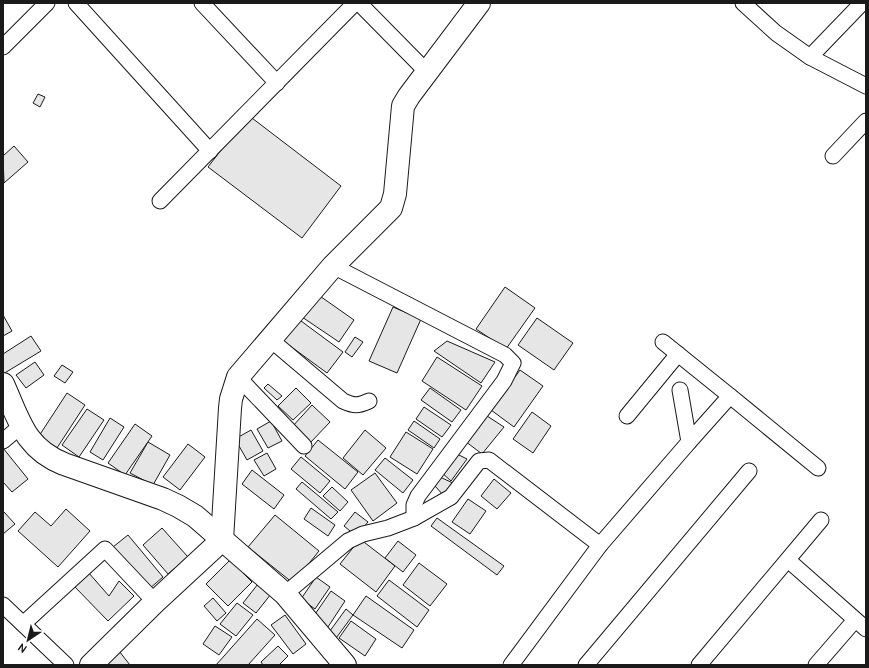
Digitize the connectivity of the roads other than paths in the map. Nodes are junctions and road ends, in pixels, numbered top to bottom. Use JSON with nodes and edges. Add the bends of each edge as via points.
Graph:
{"nodes":[{"id":1,"x":47,"y":3,"type":"edge"},
{"id":2,"x":76,"y":3,"type":"edge"},
{"id":3,"x":202,"y":3,"type":"edge"},
{"id":4,"x":355,"y":3,"type":"edge"},
{"id":5,"x":359,"y":3,"type":"edge"},
{"id":6,"x":479,"y":3,"type":"edge"},
{"id":7,"x":743,"y":3,"type":"edge"},
{"id":8,"x":862,"y":3,"type":"edge"},
{"id":9,"x":3,"y":48,"type":"edge"},
{"id":10,"x":810,"y":57,"type":"junction"},
{"id":11,"x":427,"y":72,"type":"junction"},
{"id":12,"x":276,"y":83,"type":"junction"},
{"id":13,"x":866,"y":86,"type":"edge"},
{"id":14,"x":866,"y":121,"type":"edge"},
{"id":15,"x":210,"y":150,"type":"junction"},
{"id":16,"x":833,"y":156,"type":"dead end"},
{"id":17,"x":160,"y":201,"type":"dead end"},
{"id":18,"x":332,"y":266,"type":"junction"},
{"id":19,"x":271,"y":340,"type":"junction"},
{"id":20,"x":663,"y":342,"type":"dead end"},
{"id":21,"x":678,"y":354,"type":"junction"},
{"id":22,"x":238,"y":377,"type":"junction"},
{"id":23,"x":3,"y":384,"type":"edge"},
{"id":24,"x":680,"y":390,"type":"dead end"},
{"id":25,"x":730,"y":396,"type":"junction"},
{"id":26,"x":369,"y":401,"type":"dead end"},
{"id":27,"x":627,"y":416,"type":"dead end"},
{"id":28,"x":22,"y":425,"type":"junction"},
{"id":29,"x":3,"y":441,"type":"edge"},
{"id":30,"x":689,"y":442,"type":"junction"},
{"id":31,"x":304,"y":446,"type":"dead end"},
{"id":32,"x":818,"y":468,"type":"dead end"},
{"id":33,"x":749,"y":470,"type":"dead end"},
{"id":34,"x":414,"y":518,"type":"junction"},
{"id":35,"x":821,"y":520,"type":"dead end"},
{"id":36,"x":222,"y":540,"type":"junction"},
{"id":37,"x":600,"y":545,"type":"junction"},
{"id":38,"x":788,"y":560,"type":"junction"},
{"id":39,"x":285,"y":594,"type":"junction"},
{"id":40,"x":155,"y":602,"type":"junction"},
{"id":41,"x":3,"y":604,"type":"edge"},
{"id":42,"x":23,"y":624,"type":"junction"},
{"id":43,"x":861,"y":624,"type":"edge"},
{"id":44,"x":66,"y":665,"type":"edge"},
{"id":45,"x":91,"y":665,"type":"edge"},
{"id":46,"x":345,"y":665,"type":"edge"},
{"id":47,"x":511,"y":665,"type":"edge"},
{"id":48,"x":586,"y":665,"type":"edge"},
{"id":49,"x":699,"y":665,"type":"edge"},
{"id":50,"x":816,"y":665,"type":"edge"}],
"edges":[{"from":1,"to":9,"type":"street"},
{"from":2,"to":15,"type":"street"},
{"from":3,"to":12,"type":"street"},
{"from":4,"to":12,"type":"street"},
{"from":5,"to":11,"type":"street"},
{"from":6,"to":11,"type":"street"},
{"from":7,"to":10,"type":"street","via":[[776,33]]},
{"from":8,"to":10,"type":"street"},
{"from":10,"to":13,"type":"street"},
{"from":11,"to":18,"type":"street","via":[[403,106],[395,194],[391,208]]},
{"from":12,"to":15,"type":"street"},
{"from":14,"to":16,"type":"street"},
{"from":15,"to":17,"type":"street"},
{"from":18,"to":19,"type":"street"},
{"from":18,"to":34,"type":"street","via":[[505,356],[513,363],[504,381],[418,496],[414,505]]},
{"from":19,"to":22,"type":"street"},
{"from":19,"to":26,"type":"street","via":[[344,401],[353,405]]},
{"from":20,"to":21,"type":"street"},
{"from":21,"to":25,"type":"street"},
{"from":21,"to":27,"type":"street"},
{"from":22,"to":31,"type":"street"},
{"from":22,"to":36,"type":"street","via":[[230,408]]},
{"from":23,"to":28,"type":"street"},
{"from":24,"to":30,"type":"street"},
{"from":25,"to":30,"type":"street"},
{"from":25,"to":32,"type":"street"},
{"from":28,"to":29,"type":"street"},
{"from":28,"to":36,"type":"street","via":[[35,446],[52,459],[168,501],[195,516]]},
{"from":30,"to":37,"type":"street"},
{"from":33,"to":48,"type":"street"},
{"from":34,"to":37,"type":"street","via":[[451,497],[479,461],[489,460]]},
{"from":34,"to":39,"type":"street","via":[[348,541]]},
{"from":35,"to":38,"type":"street"},
{"from":36,"to":39,"type":"street"},
{"from":36,"to":40,"type":"street"},
{"from":37,"to":47,"type":"street"},
{"from":38,"to":43,"type":"street"},
{"from":38,"to":49,"type":"street"},
{"from":39,"to":46,"type":"street"},
{"from":40,"to":42,"type":"street","via":[[105,549]]},
{"from":40,"to":45,"type":"street"},
{"from":41,"to":42,"type":"street"},
{"from":42,"to":44,"type":"street"},
{"from":43,"to":50,"type":"street"}]}
